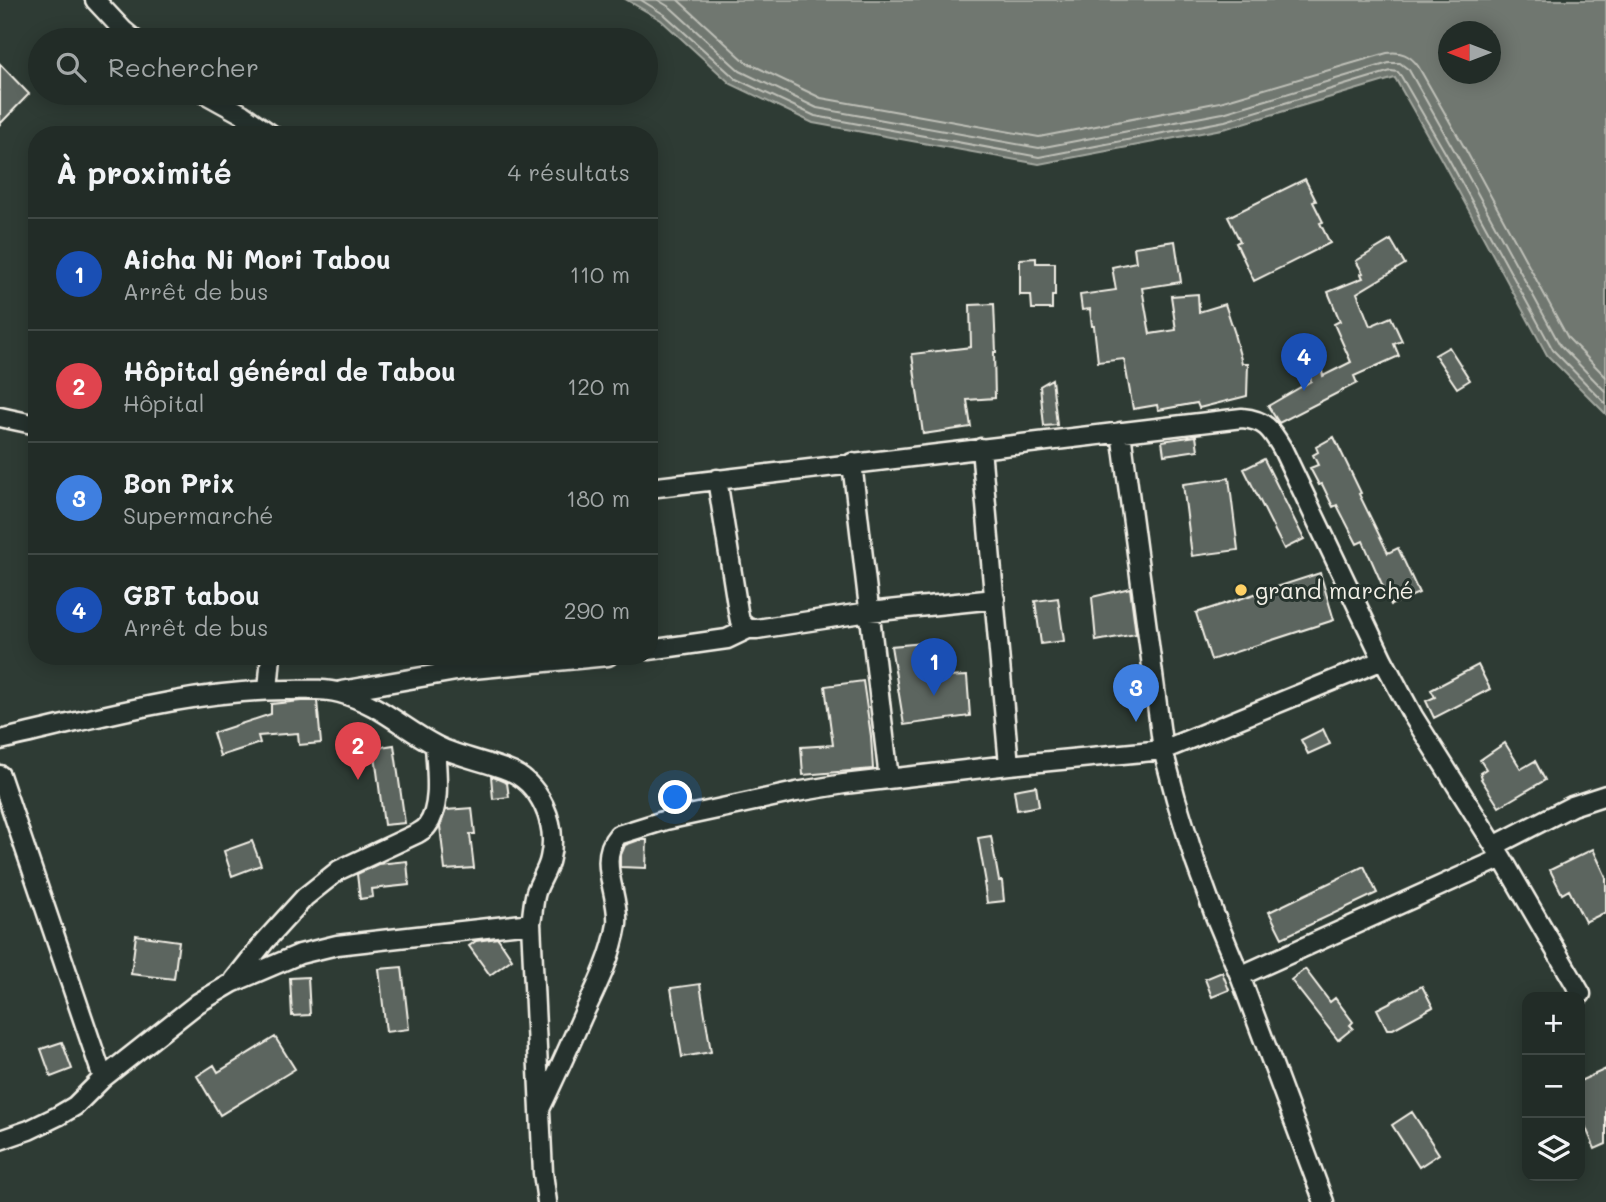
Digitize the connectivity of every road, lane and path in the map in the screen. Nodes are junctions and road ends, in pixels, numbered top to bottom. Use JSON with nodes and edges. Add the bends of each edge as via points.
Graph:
{"nodes":[{"id":1,"x":95,"y":0,"type":"edge"},
{"id":2,"x":121,"y":28,"type":"edge"},
{"id":3,"x":226,"y":105,"type":"edge"},
{"id":4,"x":262,"y":126,"type":"edge"},
{"id":5,"x":0,"y":418,"type":"edge"},
{"id":6,"x":28,"y":423,"type":"edge"},
{"id":7,"x":1121,"y":432,"type":"junction"},
{"id":8,"x":981,"y":449,"type":"junction"},
{"id":9,"x":852,"y":463,"type":"junction"},
{"id":10,"x":717,"y":479,"type":"junction"},
{"id":11,"x":658,"y":487,"type":"edge"},
{"id":12,"x":995,"y":599,"type":"junction"},
{"id":13,"x":869,"y":612,"type":"junction"},
{"id":14,"x":748,"y":629,"type":"junction"},
{"id":15,"x":658,"y":649,"type":"edge"},
{"id":16,"x":1383,"y":660,"type":"junction"},
{"id":17,"x":270,"y":665,"type":"edge"},
{"id":18,"x":514,"y":665,"type":"edge"},
{"id":19,"x":268,"y":690,"type":"junction"},
{"id":20,"x":336,"y":692,"type":"junction"},
{"id":21,"x":0,"y":740,"type":"edge"},
{"id":22,"x":435,"y":745,"type":"junction"},
{"id":23,"x":1163,"y":750,"type":"junction"},
{"id":24,"x":1009,"y":765,"type":"junction"},
{"id":25,"x":0,"y":775,"type":"edge"},
{"id":26,"x":889,"y":779,"type":"junction"},
{"id":27,"x":1606,"y":795,"type":"edge"},
{"id":28,"x":1498,"y":852,"type":"junction"},
{"id":29,"x":531,"y":923,"type":"junction"},
{"id":30,"x":1240,"y":976,"type":"junction"},
{"id":31,"x":232,"y":983,"type":"junction"},
{"id":32,"x":1580,"y":992,"type":"edge"},
{"id":33,"x":103,"y":1078,"type":"junction"},
{"id":34,"x":540,"y":1109,"type":"junction"},
{"id":35,"x":0,"y":1140,"type":"edge"},
{"id":36,"x":547,"y":1202,"type":"edge"},
{"id":37,"x":1324,"y":1202,"type":"edge"}],
"edges":[{"from":1,"to":2,"type":"street"},
{"from":3,"to":4,"type":"street"},
{"from":5,"to":6,"type":"street"},
{"from":7,"to":8,"type":"street"},
{"from":7,"to":16,"type":"street","via":[[1242,418],[1266,426],[1282,449]]},
{"from":7,"to":23,"type":"street"},
{"from":8,"to":9,"type":"street"},
{"from":8,"to":12,"type":"street"},
{"from":9,"to":10,"type":"street"},
{"from":9,"to":13,"type":"street"},
{"from":10,"to":11,"type":"street"},
{"from":10,"to":14,"type":"street","via":[[740,621]]},
{"from":12,"to":13,"type":"street"},
{"from":12,"to":24,"type":"street"},
{"from":13,"to":14,"type":"street"},
{"from":13,"to":26,"type":"street"},
{"from":14,"to":15,"type":"street","via":[[727,639]]},
{"from":16,"to":23,"type":"street"},
{"from":16,"to":28,"type":"street"},
{"from":17,"to":19,"type":"street"},
{"from":18,"to":20,"type":"street"},
{"from":19,"to":20,"type":"street"},
{"from":19,"to":21,"type":"street","via":[[176,701]]},
{"from":20,"to":22,"type":"street","via":[[377,707]]},
{"from":22,"to":29,"type":"street","via":[[518,775],[542,799],[552,838],[551,856],[536,892]]},
{"from":22,"to":31,"type":"street","via":[[436,806],[428,825],[339,870],[305,897]]},
{"from":23,"to":24,"type":"street"},
{"from":23,"to":30,"type":"street","via":[[1195,861]]},
{"from":24,"to":26,"type":"street"},
{"from":25,"to":33,"type":"street"},
{"from":26,"to":34,"type":"street","via":[[796,792],[618,835],[610,853],[609,872],[617,918],[614,942]]},
{"from":27,"to":28,"type":"street","via":[[1572,806]]},
{"from":28,"to":30,"type":"street"},
{"from":28,"to":32,"type":"street"},
{"from":29,"to":31,"type":"street","via":[[337,945],[300,954]]},
{"from":29,"to":34,"type":"street"},
{"from":30,"to":37,"type":"street"},
{"from":31,"to":33,"type":"street","via":[[198,1003]]},
{"from":33,"to":35,"type":"street","via":[[58,1116]]},
{"from":34,"to":36,"type":"street"}]}
